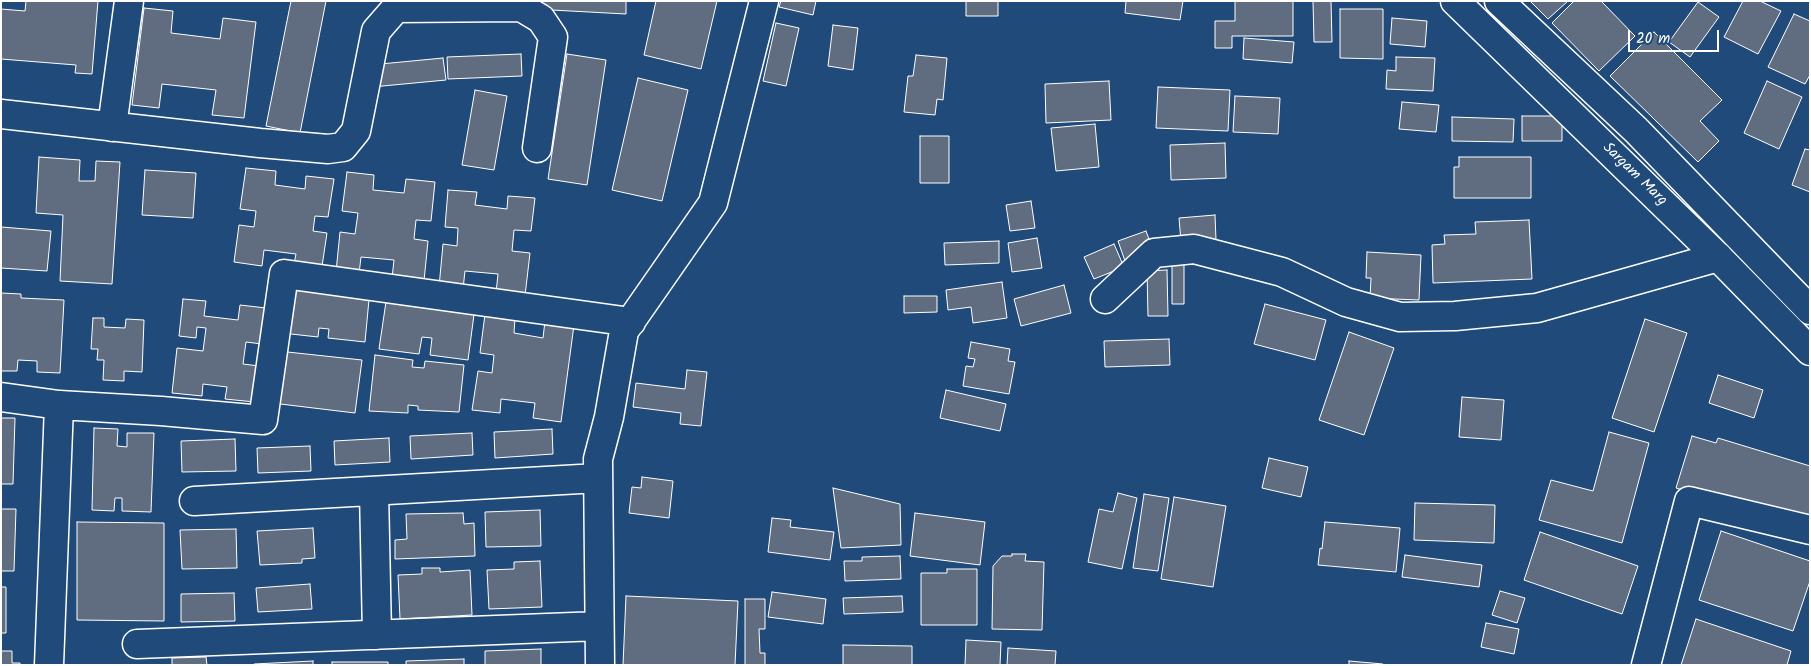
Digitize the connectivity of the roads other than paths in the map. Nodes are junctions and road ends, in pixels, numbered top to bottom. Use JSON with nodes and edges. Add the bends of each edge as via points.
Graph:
{"nodes":[{"id":1,"x":129,"y":1,"type":"edge"},
{"id":2,"x":764,"y":1,"type":"edge"},
{"id":3,"x":1455,"y":1,"type":"edge"},
{"id":4,"x":1499,"y":1,"type":"edge"},
{"id":5,"x":1,"y":114,"type":"edge"},
{"id":6,"x":112,"y":127,"type":"junction"},
{"id":7,"x":537,"y":148,"type":"dead end"},
{"id":8,"x":1718,"y":256,"type":"junction"},
{"id":9,"x":1105,"y":298,"type":"dead end"},
{"id":10,"x":1810,"y":310,"type":"edge"},
{"id":11,"x":631,"y":322,"type":"junction"},
{"id":12,"x":1810,"y":351,"type":"edge"},
{"id":13,"x":1,"y":397,"type":"edge"},
{"id":14,"x":59,"y":405,"type":"junction"},
{"id":15,"x":598,"y":478,"type":"junction"},
{"id":16,"x":374,"y":491,"type":"junction"},
{"id":17,"x":194,"y":500,"type":"dead end"},
{"id":18,"x":1810,"y":530,"type":"edge"},
{"id":19,"x":599,"y":626,"type":"junction"},
{"id":20,"x":377,"y":635,"type":"junction"},
{"id":21,"x":137,"y":644,"type":"dead end"},
{"id":22,"x":49,"y":665,"type":"edge"},
{"id":23,"x":600,"y":665,"type":"edge"},
{"id":24,"x":1646,"y":665,"type":"edge"}],
"edges":[{"from":1,"to":6,"type":"street"},
{"from":2,"to":11,"type":"street","via":[[713,203]]},
{"from":3,"to":8,"type":"street","name":"Sargam Marg"},
{"from":4,"to":10,"type":"street","name":"Sargam Marg","via":[[1636,130]]},
{"from":5,"to":6,"type":"street"},
{"from":6,"to":7,"type":"street","via":[[328,149],[344,147],[356,131],[376,31],[396,8],[521,8],[541,19],[553,37]]},
{"from":8,"to":9,"type":"street","via":[[1537,308],[1455,316],[1400,317],[1346,302],[1282,272],[1194,249],[1154,254]]},
{"from":8,"to":12,"type":"street","name":"Sargam Marg"},
{"from":11,"to":14,"type":"street","via":[[284,274],[263,420]]},
{"from":11,"to":15,"type":"street","via":[[624,332],[598,459]]},
{"from":13,"to":14,"type":"street"},
{"from":14,"to":22,"type":"street"},
{"from":15,"to":16,"type":"street"},
{"from":15,"to":19,"type":"street"},
{"from":16,"to":17,"type":"street"},
{"from":16,"to":20,"type":"street"},
{"from":18,"to":24,"type":"street","via":[[1689,500]]},
{"from":19,"to":20,"type":"street"},
{"from":19,"to":23,"type":"street"},
{"from":20,"to":21,"type":"street"}]}
